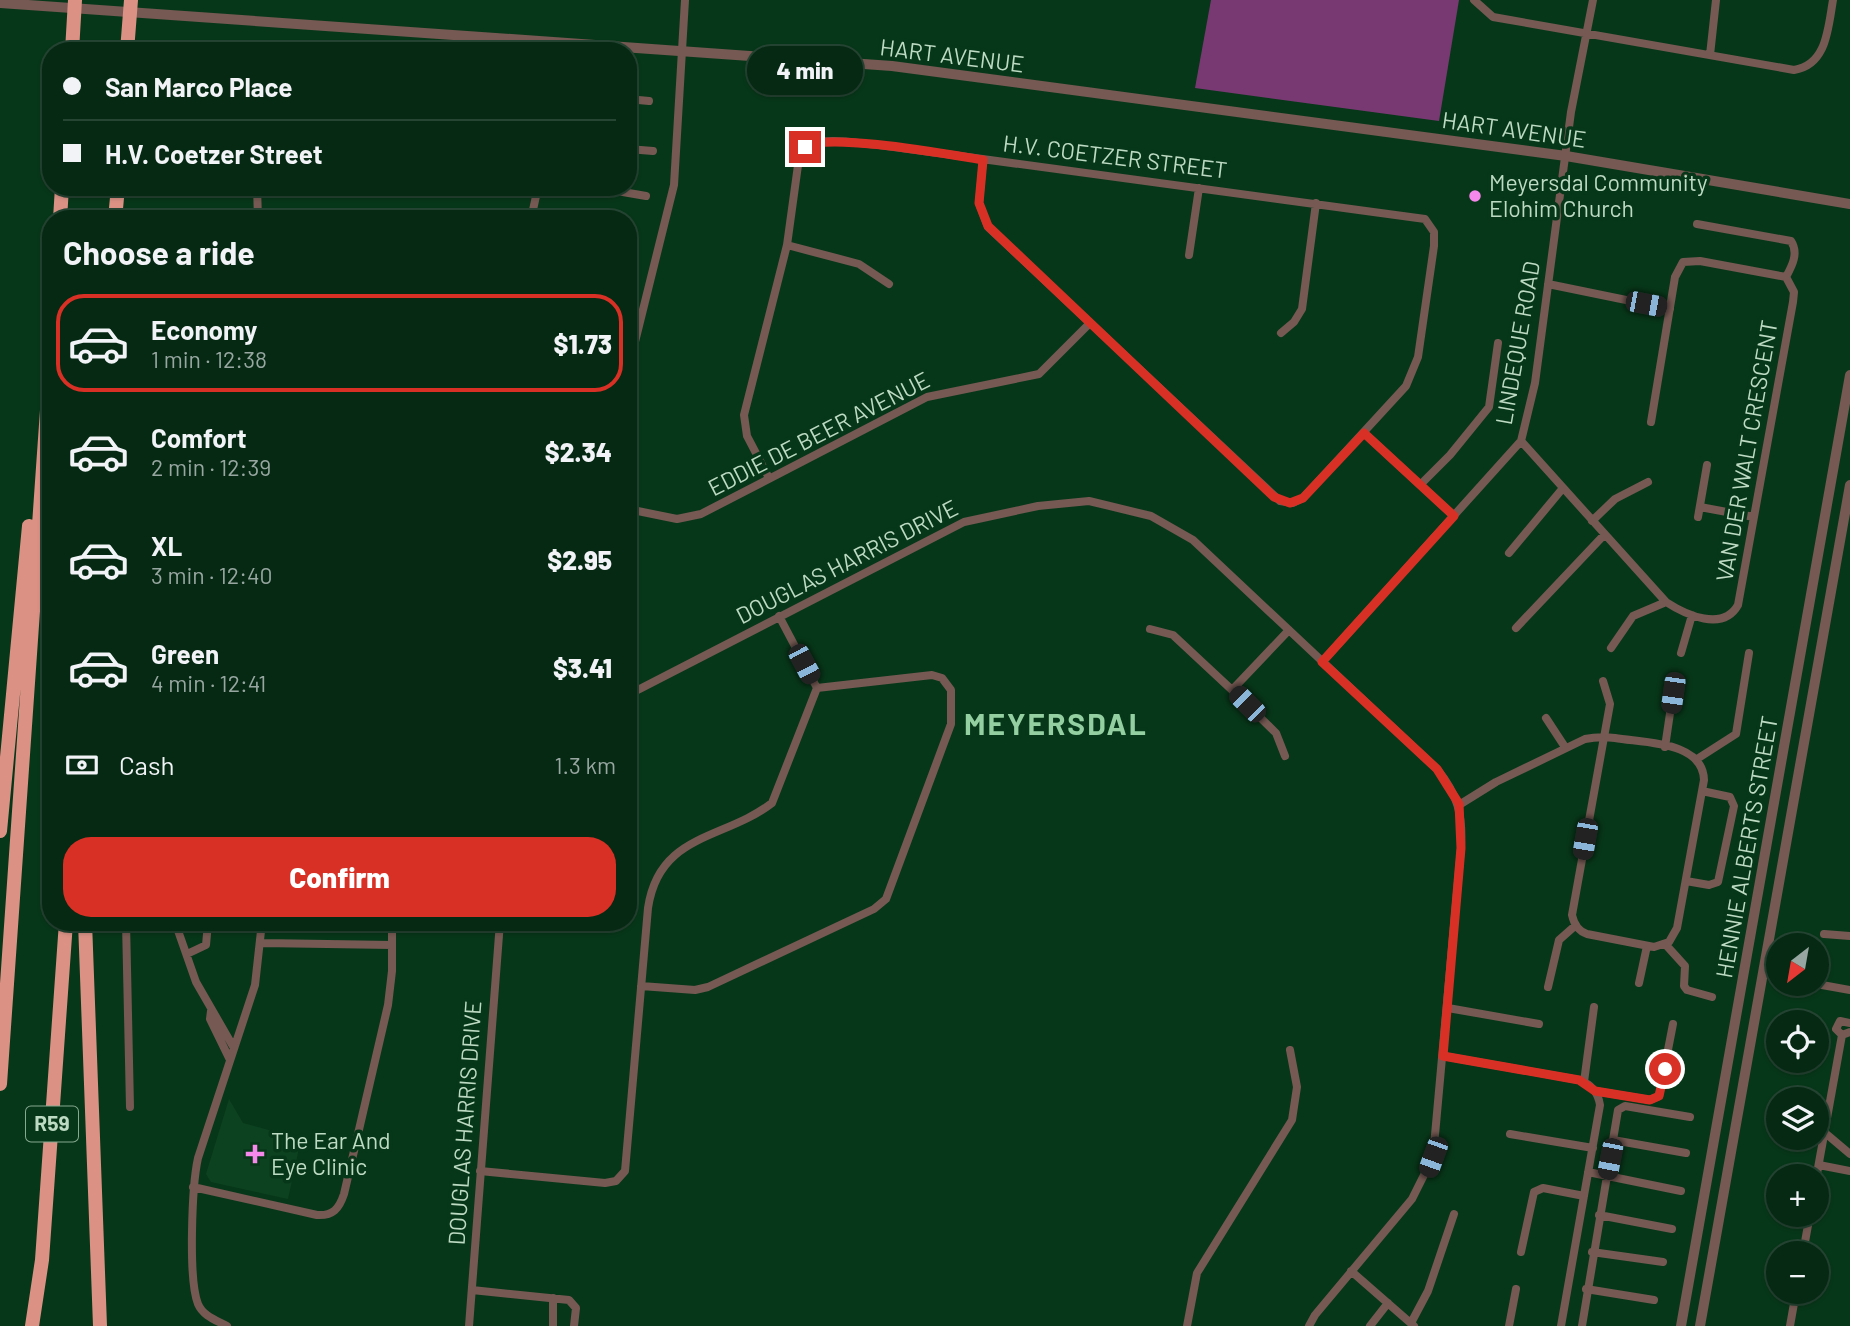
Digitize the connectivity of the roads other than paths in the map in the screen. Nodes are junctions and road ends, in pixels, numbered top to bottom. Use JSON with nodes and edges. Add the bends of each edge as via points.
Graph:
{"nodes":[{"id":1,"x":75,"y":0,"type":"edge"},
{"id":2,"x":131,"y":0,"type":"edge"},
{"id":3,"x":685,"y":0,"type":"edge"},
{"id":4,"x":690,"y":0,"type":"edge"},
{"id":5,"x":1474,"y":0,"type":"edge"},
{"id":6,"x":1593,"y":0,"type":"edge"},
{"id":7,"x":1716,"y":0,"type":"edge"},
{"id":8,"x":1833,"y":0,"type":"edge"},
{"id":9,"x":0,"y":3,"type":"edge"},
{"id":10,"x":1587,"y":33,"type":"junction"},
{"id":11,"x":73,"y":42,"type":"edge"},
{"id":12,"x":128,"y":42,"type":"edge"},
{"id":13,"x":556,"y":42,"type":"edge"},
{"id":14,"x":637,"y":48,"type":"edge"},
{"id":15,"x":685,"y":51,"type":"junction"},
{"id":16,"x":1710,"y":55,"type":"junction"},
{"id":17,"x":637,"y":100,"type":"edge"},
{"id":18,"x":649,"y":101,"type":"dead end"},
{"id":19,"x":637,"y":149,"type":"edge"},
{"id":20,"x":653,"y":150,"type":"dead end"},
{"id":21,"x":1566,"y":156,"type":"junction"},
{"id":22,"x":983,"y":160,"type":"junction"},
{"id":23,"x":1199,"y":188,"type":"junction"},
{"id":24,"x":637,"y":194,"type":"edge"},
{"id":25,"x":646,"y":196,"type":"dead end"},
{"id":26,"x":1316,"y":203,"type":"junction"},
{"id":27,"x":1850,"y":204,"type":"edge"},
{"id":28,"x":1697,"y":224,"type":"dead end"},
{"id":29,"x":788,"y":244,"type":"junction"},
{"id":30,"x":1189,"y":255,"type":"dead end"},
{"id":31,"x":1786,"y":277,"type":"junction"},
{"id":32,"x":889,"y":284,"type":"dead end"},
{"id":33,"x":1548,"y":284,"type":"junction"},
{"id":34,"x":1670,"y":309,"type":"junction"},
{"id":35,"x":637,"y":320,"type":"edge"},
{"id":36,"x":1090,"y":323,"type":"junction"},
{"id":37,"x":1281,"y":333,"type":"dead end"},
{"id":38,"x":1497,"y":343,"type":"dead end"},
{"id":39,"x":1850,"y":375,"type":"edge"},
{"id":40,"x":1651,"y":422,"type":"dead end"},
{"id":41,"x":1364,"y":433,"type":"junction"},
{"id":42,"x":1521,"y":441,"type":"junction"},
{"id":43,"x":42,"y":457,"type":"edge"},
{"id":44,"x":1707,"y":465,"type":"dead end"},
{"id":45,"x":769,"y":478,"type":"junction"},
{"id":46,"x":42,"y":480,"type":"edge"},
{"id":47,"x":1648,"y":482,"type":"dead end"},
{"id":48,"x":1419,"y":485,"type":"junction"},
{"id":49,"x":1850,"y":485,"type":"edge"},
{"id":50,"x":1563,"y":488,"type":"junction"},
{"id":51,"x":1700,"y":507,"type":"junction"},
{"id":52,"x":637,"y":511,"type":"edge"},
{"id":53,"x":1454,"y":516,"type":"junction"},
{"id":54,"x":1698,"y":517,"type":"dead end"},
{"id":55,"x":1754,"y":517,"type":"junction"},
{"id":56,"x":1592,"y":521,"type":"junction"},
{"id":57,"x":1604,"y":535,"type":"junction"},
{"id":58,"x":1509,"y":553,"type":"dead end"},
{"id":59,"x":1667,"y":601,"type":"junction"},
{"id":60,"x":1692,"y":615,"type":"junction"},
{"id":61,"x":779,"y":616,"type":"junction"},
{"id":62,"x":1516,"y":628,"type":"dead end"},
{"id":63,"x":1150,"y":629,"type":"dead end"},
{"id":64,"x":1289,"y":630,"type":"junction"},
{"id":65,"x":1611,"y":648,"type":"dead end"},
{"id":66,"x":1681,"y":653,"type":"dead end"},
{"id":67,"x":1749,"y":653,"type":"dead end"},
{"id":68,"x":1322,"y":662,"type":"junction"},
{"id":69,"x":1602,"y":681,"type":"dead end"},
{"id":70,"x":817,"y":688,"type":"junction"},
{"id":71,"x":637,"y":690,"type":"edge"},
{"id":72,"x":1233,"y":690,"type":"junction"},
{"id":73,"x":1673,"y":693,"type":"dead end"},
{"id":74,"x":1546,"y":718,"type":"dead end"},
{"id":75,"x":1603,"y":737,"type":"junction"},
{"id":76,"x":1565,"y":747,"type":"junction"},
{"id":77,"x":1665,"y":747,"type":"junction"},
{"id":78,"x":1285,"y":756,"type":"dead end"},
{"id":79,"x":1697,"y":759,"type":"junction"},
{"id":80,"x":1702,"y":790,"type":"junction"},
{"id":81,"x":1459,"y":804,"type":"junction"},
{"id":82,"x":0,"y":831,"type":"edge"},
{"id":83,"x":1686,"y":881,"type":"junction"},
{"id":84,"x":1576,"y":925,"type":"junction"},
{"id":85,"x":65,"y":931,"type":"edge"},
{"id":86,"x":85,"y":931,"type":"edge"},
{"id":87,"x":126,"y":931,"type":"edge"},
{"id":88,"x":178,"y":931,"type":"edge"},
{"id":89,"x":207,"y":931,"type":"edge"},
{"id":90,"x":262,"y":931,"type":"edge"},
{"id":91,"x":392,"y":931,"type":"edge"},
{"id":92,"x":498,"y":931,"type":"edge"},
{"id":93,"x":1829,"y":934,"type":"edge"},
{"id":94,"x":1850,"y":936,"type":"edge"},
{"id":95,"x":262,"y":943,"type":"junction"},
{"id":96,"x":1666,"y":944,"type":"junction"},
{"id":97,"x":392,"y":946,"type":"junction"},
{"id":98,"x":1647,"y":946,"type":"junction"},
{"id":99,"x":187,"y":954,"type":"junction"},
{"id":100,"x":1639,"y":983,"type":"dead end"},
{"id":101,"x":641,"y":986,"type":"junction"},
{"id":102,"x":1829,"y":986,"type":"edge"},
{"id":103,"x":1548,"y":987,"type":"dead end"},
{"id":104,"x":1850,"y":990,"type":"edge"},
{"id":105,"x":1712,"y":997,"type":"dead end"},
{"id":106,"x":1594,"y":1007,"type":"dead end"},
{"id":107,"x":1448,"y":1008,"type":"junction"},
{"id":108,"x":211,"y":1011,"type":"junction"},
{"id":109,"x":1850,"y":1023,"type":"edge"},
{"id":110,"x":1539,"y":1024,"type":"dead end"},
{"id":111,"x":1673,"y":1024,"type":"dead end"},
{"id":112,"x":1846,"y":1034,"type":"edge"},
{"id":113,"x":233,"y":1048,"type":"junction"},
{"id":114,"x":1290,"y":1051,"type":"dead end"},
{"id":115,"x":1443,"y":1056,"type":"junction"},
{"id":116,"x":230,"y":1060,"type":"junction"},
{"id":117,"x":1584,"y":1082,"type":"junction"},
{"id":118,"x":0,"y":1084,"type":"edge"},
{"id":119,"x":1595,"y":1091,"type":"junction"},
{"id":120,"x":130,"y":1107,"type":"dead end"},
{"id":121,"x":1829,"y":1110,"type":"edge"},
{"id":122,"x":1690,"y":1117,"type":"dead end"},
{"id":123,"x":1510,"y":1134,"type":"dead end"},
{"id":124,"x":1829,"y":1136,"type":"edge"},
{"id":125,"x":1613,"y":1140,"type":"junction"},
{"id":126,"x":1592,"y":1148,"type":"junction"},
{"id":127,"x":1686,"y":1153,"type":"dead end"},
{"id":128,"x":1850,"y":1154,"type":"edge"},
{"id":129,"x":1829,"y":1167,"type":"edge"},
{"id":130,"x":480,"y":1171,"type":"junction"},
{"id":131,"x":1850,"y":1171,"type":"edge"},
{"id":132,"x":1588,"y":1172,"type":"junction"},
{"id":133,"x":1606,"y":1177,"type":"junction"},
{"id":134,"x":192,"y":1187,"type":"junction"},
{"id":135,"x":1681,"y":1191,"type":"dead end"},
{"id":136,"x":1584,"y":1196,"type":"junction"},
{"id":137,"x":1454,"y":1214,"type":"dead end"},
{"id":138,"x":1599,"y":1215,"type":"junction"},
{"id":139,"x":1672,"y":1229,"type":"dead end"},
{"id":140,"x":1521,"y":1252,"type":"dead end"},
{"id":141,"x":1592,"y":1252,"type":"junction"},
{"id":142,"x":1663,"y":1262,"type":"dead end"},
{"id":143,"x":1351,"y":1271,"type":"junction"},
{"id":144,"x":1516,"y":1289,"type":"dead end"},
{"id":145,"x":1586,"y":1289,"type":"junction"},
{"id":146,"x":472,"y":1290,"type":"junction"},
{"id":147,"x":553,"y":1298,"type":"junction"},
{"id":148,"x":1654,"y":1300,"type":"dead end"},
{"id":149,"x":1388,"y":1303,"type":"junction"},
{"id":150,"x":1794,"y":1304,"type":"edge"},
{"id":151,"x":1413,"y":1325,"type":"edge"},
{"id":152,"x":32,"y":1326,"type":"edge"},
{"id":153,"x":100,"y":1326,"type":"edge"},
{"id":154,"x":227,"y":1326,"type":"edge"},
{"id":155,"x":469,"y":1326,"type":"edge"},
{"id":156,"x":553,"y":1326,"type":"edge"},
{"id":157,"x":574,"y":1326,"type":"edge"},
{"id":158,"x":1187,"y":1326,"type":"edge"},
{"id":159,"x":1309,"y":1326,"type":"edge"},
{"id":160,"x":1370,"y":1326,"type":"edge"},
{"id":161,"x":1509,"y":1326,"type":"edge"},
{"id":162,"x":1561,"y":1326,"type":"edge"},
{"id":163,"x":1582,"y":1326,"type":"edge"},
{"id":164,"x":1681,"y":1326,"type":"edge"},
{"id":165,"x":1700,"y":1326,"type":"edge"},
{"id":166,"x":1790,"y":1326,"type":"edge"}],
"edges":[{"from":1,"to":11,"type":"highway"},
{"from":2,"to":12,"type":"highway"},
{"from":3,"to":15,"type":"street"},
{"from":4,"to":15,"type":"street"},
{"from":5,"to":10,"type":"street","via":[[1493,16]]},
{"from":6,"to":10,"type":"street","name":"LINDEQUE ROAD"},
{"from":7,"to":16,"type":"street"},
{"from":8,"to":16,"type":"street","via":[[1820,55],[1804,68]]},
{"from":9,"to":13,"type":"street","name":"HART AVENUE"},
{"from":10,"to":16,"type":"street"},
{"from":10,"to":21,"type":"street","name":"LINDEQUE ROAD"},
{"from":14,"to":15,"type":"street","name":"HART AVENUE"},
{"from":15,"to":21,"type":"street","name":"HART AVENUE","via":[[892,66]]},
{"from":15,"to":35,"type":"street","via":[[673,194]]},
{"from":17,"to":18,"type":"street"},
{"from":19,"to":20,"type":"street"},
{"from":21,"to":27,"type":"street","name":"HART AVENUE"},
{"from":21,"to":33,"type":"street","name":"LINDEQUE ROAD"},
{"from":22,"to":23,"type":"street","name":"H.V. COETZER STREET"},
{"from":22,"to":29,"type":"street","name":"H.V. COETZER STREET","via":[[879,145],[810,143],[798,165]]},
{"from":22,"to":36,"type":"street","via":[[979,203],[988,226]]},
{"from":23,"to":26,"type":"street","name":"H.V. COETZER STREET"},
{"from":23,"to":30,"type":"street"},
{"from":24,"to":25,"type":"street"},
{"from":26,"to":37,"type":"street","via":[[1302,309]]},
{"from":26,"to":41,"type":"street","name":"H.V. COETZER STREET","via":[[1414,216],[1431,224],[1433,232],[1418,357],[1406,386]]},
{"from":28,"to":31,"type":"street","via":[[1791,241],[1795,250]]},
{"from":29,"to":32,"type":"street","via":[[859,264]]},
{"from":29,"to":45,"type":"street","name":"H.V. COETZER STREET","via":[[744,420],[747,436]]},
{"from":31,"to":34,"type":"street","via":[[1683,262],[1675,277]]},
{"from":31,"to":55,"type":"street","name":"VAN DER WALT CRESCENT","via":[[1794,292],[1793,302]]},
{"from":33,"to":34,"type":"street"},
{"from":33,"to":42,"type":"street","name":"LINDEQUE ROAD","via":[[1535,383]]},
{"from":34,"to":40,"type":"street"},
{"from":36,"to":41,"type":"street","name":"H.V. COETZER STREET","via":[[1274,497],[1290,503],[1303,498]]},
{"from":36,"to":45,"type":"street","name":"EDDIE DE BEER AVENUE","via":[[1039,374],[928,397]]},
{"from":38,"to":48,"type":"street","via":[[1489,407],[1451,455]]},
{"from":39,"to":164,"type":"street","name":"HENNIE ALBERTS STREET"},
{"from":41,"to":48,"type":"street"},
{"from":42,"to":50,"type":"street","name":"VAN DER WALT CRESCENT"},
{"from":42,"to":53,"type":"street","name":"LINDEQUE ROAD"},
{"from":43,"to":82,"type":"highway","via":[[33,485]]},
{"from":44,"to":51,"type":"street"},
{"from":45,"to":52,"type":"street","name":"EDDIE DE BEER AVENUE","via":[[694,517],[664,518]]},
{"from":46,"to":118,"type":"highway","number":"R59"},
{"from":47,"to":56,"type":"street","via":[[1615,499]]},
{"from":48,"to":53,"type":"street"},
{"from":49,"to":165,"type":"street","name":"HENNIE ALBERTS STREET"},
{"from":50,"to":56,"type":"street","name":"VAN DER WALT CRESCENT"},
{"from":50,"to":58,"type":"street"},
{"from":51,"to":54,"type":"street"},
{"from":51,"to":55,"type":"street"},
{"from":53,"to":68,"type":"street","name":"LINDEQUE ROAD"},
{"from":55,"to":60,"type":"street","name":"VAN DER WALT CRESCENT","via":[[1733,614],[1717,620]]},
{"from":56,"to":57,"type":"street","name":"VAN DER WALT CRESCENT"},
{"from":57,"to":59,"type":"street","name":"VAN DER WALT CRESCENT"},
{"from":57,"to":62,"type":"street"},
{"from":59,"to":60,"type":"street","name":"VAN DER WALT CRESCENT"},
{"from":59,"to":65,"type":"street","via":[[1633,616]]},
{"from":60,"to":66,"type":"street"},
{"from":61,"to":64,"type":"street","name":"DOUGLAS HARRIS DRIVE","via":[[964,522],[1083,500],[1120,506],[1176,527]]},
{"from":61,"to":70,"type":"street"},
{"from":61,"to":71,"type":"street","name":"DOUGLAS HARRIS DRIVE"},
{"from":63,"to":72,"type":"street","via":[[1173,635]]},
{"from":64,"to":68,"type":"street","name":"DOUGLAS HARRIS DRIVE"},
{"from":64,"to":72,"type":"street"},
{"from":67,"to":79,"type":"street","via":[[1736,734]]},
{"from":68,"to":81,"type":"street","name":"DOUGLAS HARRIS DRIVE","via":[[1437,769]]},
{"from":69,"to":75,"type":"street","via":[[1610,704]]},
{"from":70,"to":101,"type":"street","via":[[771,804],[681,848],[659,872],[649,898]]},
{"from":70,"to":101,"type":"street","via":[[932,676],[942,678],[951,690],[951,724],[889,894],[874,909],[708,988]]},
{"from":72,"to":78,"type":"street","via":[[1276,733]]},
{"from":73,"to":77,"type":"street"},
{"from":74,"to":76,"type":"street"},
{"from":75,"to":76,"type":"street"},
{"from":75,"to":77,"type":"street"},
{"from":75,"to":84,"type":"street","via":[[1572,915]]},
{"from":76,"to":81,"type":"street"},
{"from":77,"to":79,"type":"street","via":[[1686,751]]},
{"from":79,"to":80,"type":"street","via":[[1703,772]]},
{"from":80,"to":83,"type":"street"},
{"from":80,"to":83,"type":"street","via":[[1730,797],[1734,806],[1718,882]]},
{"from":81,"to":107,"type":"street","name":"DOUGLAS HARRIS DRIVE","via":[[1463,827]]},
{"from":83,"to":96,"type":"street","via":[[1676,932]]},
{"from":84,"to":98,"type":"street","via":[[1587,934]]},
{"from":84,"to":103,"type":"street","via":[[1559,940]]},
{"from":85,"to":152,"type":"highway","number":"R59","via":[[42,1260]]},
{"from":86,"to":153,"type":"highway"},
{"from":87,"to":120,"type":"street"},
{"from":88,"to":99,"type":"street"},
{"from":89,"to":99,"type":"street","via":[[206,945]]},
{"from":90,"to":95,"type":"street"},
{"from":91,"to":97,"type":"street"},
{"from":92,"to":130,"type":"street","name":"DOUGLAS HARRIS DRIVE"},
{"from":93,"to":94,"type":"street"},
{"from":95,"to":97,"type":"street"},
{"from":95,"to":113,"type":"street"},
{"from":96,"to":98,"type":"street"},
{"from":96,"to":105,"type":"street","via":[[1685,967],[1687,990]]},
{"from":97,"to":134,"type":"street","via":[[388,1005],[338,1208],[317,1215]]},
{"from":98,"to":100,"type":"street"},
{"from":99,"to":108,"type":"street"},
{"from":101,"to":130,"type":"street","via":[[629,1153],[623,1175],[605,1183]]},
{"from":102,"to":104,"type":"street"},
{"from":106,"to":117,"type":"street"},
{"from":107,"to":110,"type":"street"},
{"from":107,"to":115,"type":"street","name":"DOUGLAS HARRIS DRIVE"},
{"from":108,"to":113,"type":"street"},
{"from":108,"to":116,"type":"street","via":[[210,1019]]},
{"from":109,"to":112,"type":"street","via":[[1838,1023],[1837,1031]]},
{"from":111,"to":119,"type":"street","via":[[1659,1096],[1650,1100]]},
{"from":112,"to":121,"type":"street"},
{"from":113,"to":116,"type":"street"},
{"from":114,"to":158,"type":"street","via":[[1297,1087],[1292,1120],[1197,1273]]},
{"from":115,"to":117,"type":"street"},
{"from":115,"to":143,"type":"street","name":"DOUGLAS HARRIS DRIVE","via":[[1435,1149],[1427,1174],[1412,1199]]},
{"from":116,"to":134,"type":"street"},
{"from":117,"to":119,"type":"street"},
{"from":119,"to":126,"type":"street","via":[[1600,1105]]},
{"from":122,"to":125,"type":"street","via":[[1622,1106]]},
{"from":123,"to":126,"type":"street"},
{"from":124,"to":128,"type":"street"},
{"from":125,"to":127,"type":"street"},
{"from":125,"to":133,"type":"street"},
{"from":126,"to":132,"type":"street"},
{"from":129,"to":131,"type":"street"},
{"from":130,"to":146,"type":"street","name":"DOUGLAS HARRIS DRIVE"},
{"from":132,"to":133,"type":"street"},
{"from":132,"to":136,"type":"street"},
{"from":133,"to":135,"type":"street"},
{"from":133,"to":138,"type":"street"},
{"from":134,"to":154,"type":"street","via":[[196,1296],[204,1313]]},
{"from":136,"to":140,"type":"street","via":[[1543,1188],[1534,1192]]},
{"from":136,"to":162,"type":"street"},
{"from":137,"to":151,"type":"street"},
{"from":138,"to":139,"type":"street"},
{"from":138,"to":141,"type":"street"},
{"from":141,"to":142,"type":"street"},
{"from":141,"to":145,"type":"street"},
{"from":143,"to":149,"type":"street"},
{"from":143,"to":159,"type":"street","name":"DOUGLAS HARRIS DRIVE"},
{"from":144,"to":161,"type":"street"},
{"from":145,"to":148,"type":"street"},
{"from":145,"to":163,"type":"street"},
{"from":146,"to":147,"type":"street"},
{"from":146,"to":155,"type":"street","name":"DOUGLAS HARRIS DRIVE"},
{"from":147,"to":156,"type":"street"},
{"from":147,"to":157,"type":"street","via":[[573,1302]]},
{"from":149,"to":151,"type":"street"},
{"from":149,"to":160,"type":"street"},
{"from":150,"to":166,"type":"street"}]}
